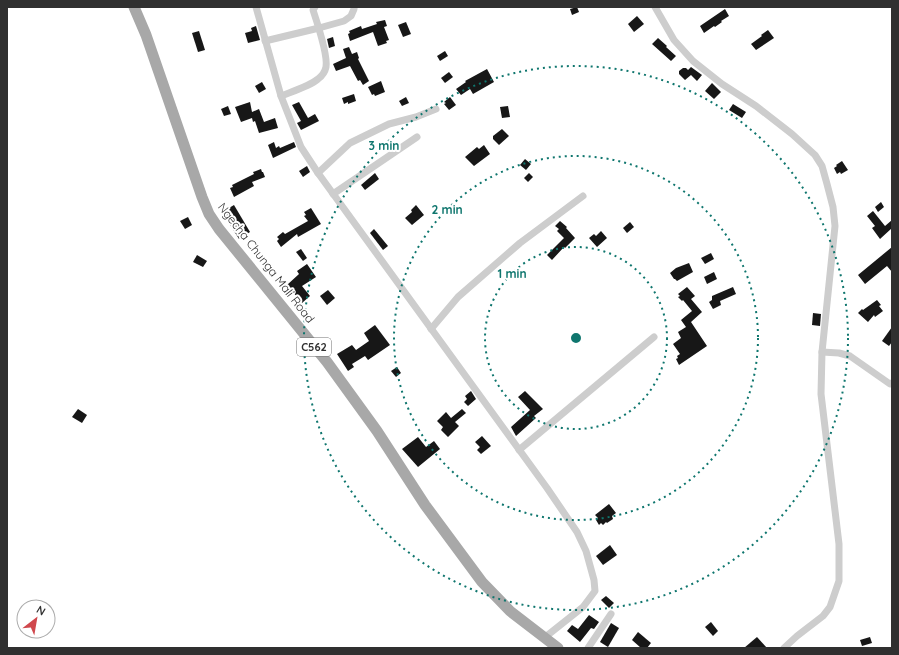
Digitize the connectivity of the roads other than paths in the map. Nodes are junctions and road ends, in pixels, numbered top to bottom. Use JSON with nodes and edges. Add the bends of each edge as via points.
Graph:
{"nodes":[{"id":1,"x":134,"y":7,"type":"edge"},
{"id":2,"x":256,"y":7,"type":"edge"},
{"id":3,"x":315,"y":7,"type":"edge"},
{"id":4,"x":655,"y":7,"type":"edge"},
{"id":5,"x":354,"y":9,"type":"dead end"},
{"id":6,"x":320,"y":28,"type":"junction"},
{"id":7,"x":265,"y":41,"type":"junction"},
{"id":8,"x":281,"y":96,"type":"junction"},
{"id":9,"x":436,"y":109,"type":"dead end"},
{"id":10,"x":416,"y":137,"type":"dead end"},
{"id":11,"x":318,"y":173,"type":"junction"},
{"id":12,"x":333,"y":194,"type":"junction"},
{"id":13,"x":583,"y":196,"type":"dead end"},
{"id":14,"x":431,"y":329,"type":"junction"},
{"id":15,"x":654,"y":337,"type":"dead end"},
{"id":16,"x":822,"y":352,"type":"junction"},
{"id":17,"x":892,"y":383,"type":"edge"},
{"id":18,"x":519,"y":450,"type":"junction"},
{"id":19,"x":611,"y":614,"type":"dead end"},
{"id":20,"x":544,"y":638,"type":"junction"},
{"id":21,"x":558,"y":648,"type":"edge"},
{"id":22,"x":588,"y":648,"type":"edge"},
{"id":23,"x":784,"y":648,"type":"edge"}],
"edges":[{"from":1,"to":20,"type":"main road","name":"Ngecha Chunga Mali Road","number":"C562","via":[[209,214],[378,431],[425,505],[482,582],[510,612]]},
{"from":2,"to":7,"type":"street"},
{"from":3,"to":6,"type":"street","via":[[313,10]]},
{"from":4,"to":16,"type":"street","via":[[674,40],[693,61],[792,134],[816,155],[822,166],[836,226]]},
{"from":5,"to":6,"type":"street","via":[[347,19]]},
{"from":6,"to":7,"type":"street"},
{"from":6,"to":8,"type":"street","via":[[326,61],[324,73],[317,80]]},
{"from":7,"to":8,"type":"street"},
{"from":8,"to":11,"type":"street","via":[[301,147]]},
{"from":9,"to":11,"type":"street","via":[[389,124],[350,143]]},
{"from":10,"to":12,"type":"street"},
{"from":11,"to":12,"type":"street"},
{"from":12,"to":14,"type":"street"},
{"from":13,"to":14,"type":"street","via":[[520,243],[458,297]]},
{"from":14,"to":18,"type":"street"},
{"from":15,"to":18,"type":"street"},
{"from":16,"to":17,"type":"street","via":[[850,356]]},
{"from":16,"to":23,"type":"street","via":[[821,394],[839,544],[839,581],[830,607],[823,616]]},
{"from":18,"to":20,"type":"street","via":[[577,532],[586,551],[594,580],[595,591],[583,607]]},
{"from":19,"to":22,"type":"street"},
{"from":20,"to":21,"type":"main road","name":"Ngecha Chunga Mali Road","number":"C562"}]}
